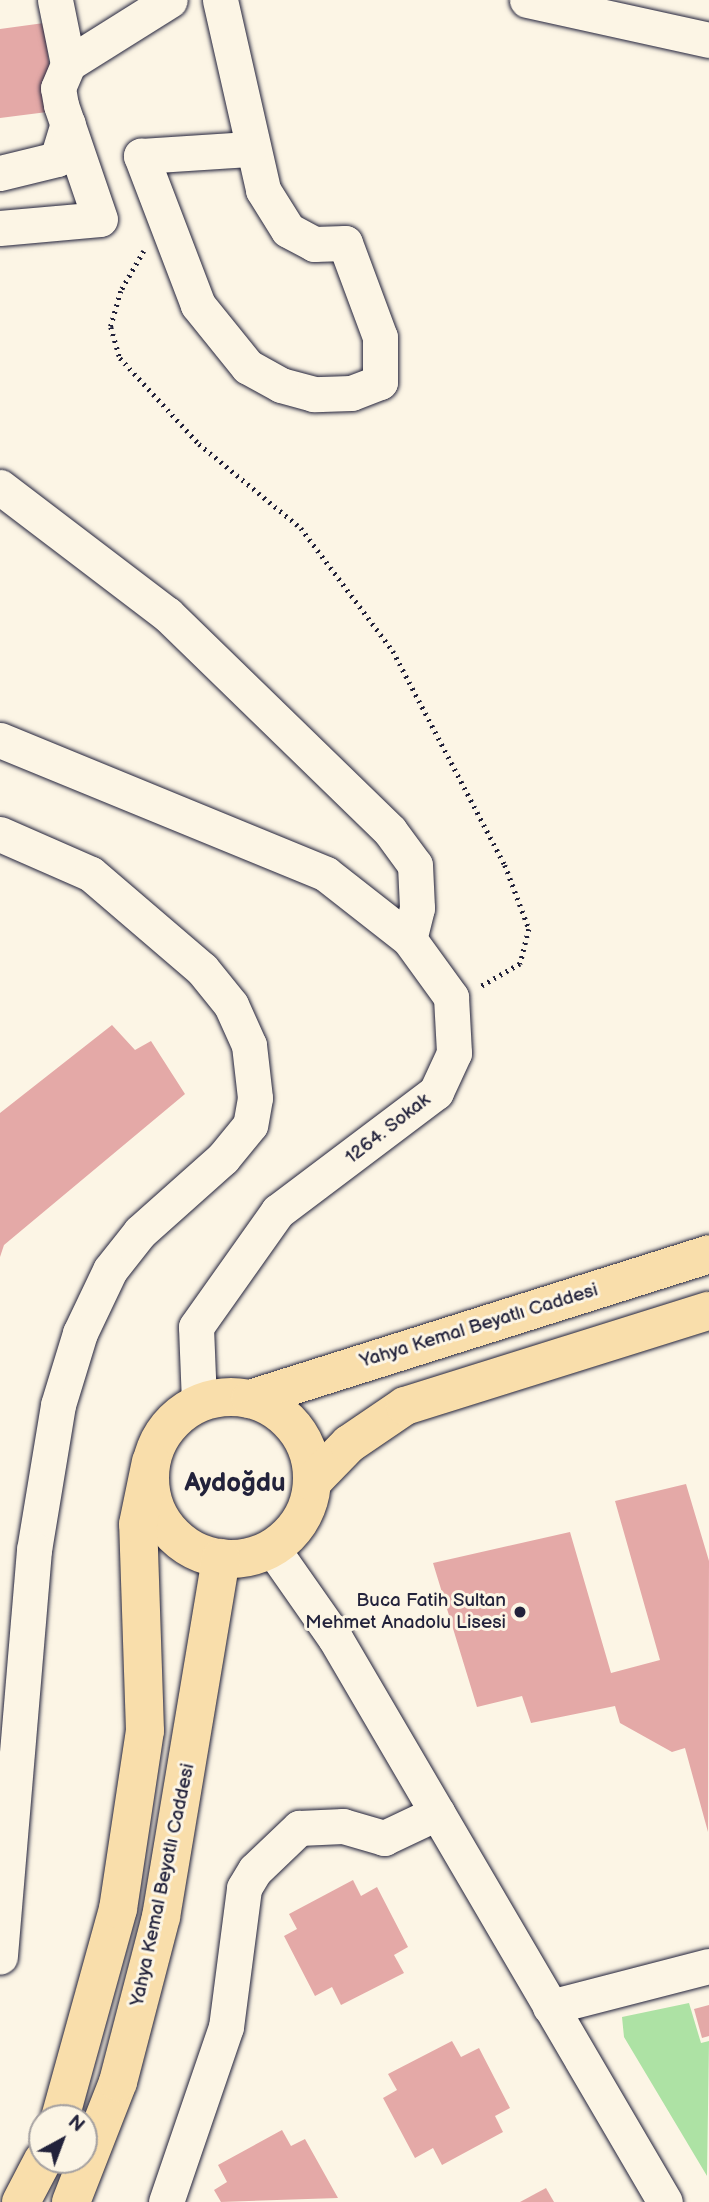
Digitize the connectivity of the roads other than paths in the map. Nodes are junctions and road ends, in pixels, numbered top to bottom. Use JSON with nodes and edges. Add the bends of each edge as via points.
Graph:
{"nodes":[{"id":1,"x":55,"y":0,"type":"edge"},
{"id":2,"x":170,"y":0,"type":"edge"},
{"id":3,"x":220,"y":0,"type":"edge"},
{"id":4,"x":527,"y":0,"type":"edge"},
{"id":5,"x":709,"y":40,"type":"edge"},
{"id":6,"x":68,"y":64,"type":"junction"},
{"id":7,"x":68,"y":124,"type":"junction"},
{"id":8,"x":249,"y":149,"type":"junction"},
{"id":9,"x":0,"y":173,"type":"edge"},
{"id":10,"x":0,"y":228,"type":"edge"},
{"id":11,"x":0,"y":487,"type":"edge"},
{"id":12,"x":0,"y":740,"type":"edge"},
{"id":13,"x":0,"y":834,"type":"edge"},
{"id":14,"x":409,"y":939,"type":"junction"},
{"id":15,"x":709,"y":1254,"type":"edge"},
{"id":16,"x":709,"y":1311,"type":"edge"},
{"id":17,"x":250,"y":1399,"type":"junction"},
{"id":18,"x":199,"y":1402,"type":"junction"},
{"id":19,"x":151,"y":1461,"type":"junction"},
{"id":20,"x":312,"y":1482,"type":"junction"},
{"id":21,"x":272,"y":1548,"type":"junction"},
{"id":22,"x":221,"y":1558,"type":"junction"},
{"id":23,"x":437,"y":1813,"type":"junction"},
{"id":24,"x":0,"y":1957,"type":"edge"},
{"id":25,"x":709,"y":1966,"type":"edge"},
{"id":26,"x":551,"y":2007,"type":"junction"},
{"id":27,"x":64,"y":2104,"type":"edge"},
{"id":28,"x":36,"y":2174,"type":"edge"},
{"id":29,"x":21,"y":2202,"type":"edge"},
{"id":30,"x":71,"y":2202,"type":"edge"},
{"id":31,"x":166,"y":2202,"type":"edge"},
{"id":32,"x":665,"y":2202,"type":"edge"}],
"edges":[{"from":1,"to":6,"type":"street"},
{"from":2,"to":6,"type":"street"},
{"from":3,"to":8,"type":"street"},
{"from":4,"to":5,"type":"street"},
{"from":6,"to":7,"type":"street","via":[[58,88]]},
{"from":7,"to":9,"type":"street","via":[[57,159]]},
{"from":7,"to":10,"type":"street","via":[[100,219]]},
{"from":8,"to":8,"type":"street","via":[[141,156],[198,304],[248,367],[314,394],[351,393],[380,382],[380,337],[345,243],[314,244],[288,230],[263,190]]},
{"from":11,"to":14,"type":"street","via":[[167,614],[390,831],[415,864],[417,908]]},
{"from":12,"to":14,"type":"street","via":[[295,858],[355,892]]},
{"from":13,"to":24,"type":"street","via":[[91,874],[202,969],[232,1005],[249,1045],[255,1098],[250,1125],[223,1158],[140,1232],[110,1270],[79,1333],[58,1405],[34,1550]]},
{"from":14,"to":18,"type":"street","name":"1264. Sokak","via":[[451,997],[454,1054],[436,1092],[278,1211],[196,1327]]},
{"from":15,"to":17,"type":"main road","name":"Yahya Kemal Beyatlı Caddesi"},
{"from":16,"to":20,"type":"main road","via":[[405,1406],[349,1444]]},
{"from":17,"to":18,"type":"main road"},
{"from":17,"to":20,"type":"main road","via":[[296,1429],[309,1454]]},
{"from":18,"to":19,"type":"main road","via":[[176,1417]]},
{"from":19,"to":22,"type":"main road","via":[[154,1501],[173,1535]]},
{"from":19,"to":27,"type":"main road","name":"Yahya Kemal Beyatlı Caddesi","via":[[138,1524],[145,1731],[115,1922]]},
{"from":20,"to":21,"type":"main road","via":[[307,1508]]},
{"from":21,"to":22,"type":"main road"},
{"from":21,"to":23,"type":"street","via":[[335,1638]]},
{"from":22,"to":30,"type":"main road","name":"Yahya Kemal Beyatlı Caddesi","via":[[161,1917],[118,2082]]},
{"from":23,"to":26,"type":"street"},
{"from":23,"to":31,"type":"street","via":[[384,1838],[343,1826],[299,1828],[255,1870],[244,1888],[226,2027]]},
{"from":25,"to":26,"type":"street"},
{"from":26,"to":32,"type":"street"},
{"from":28,"to":29,"type":"main road"}]}
